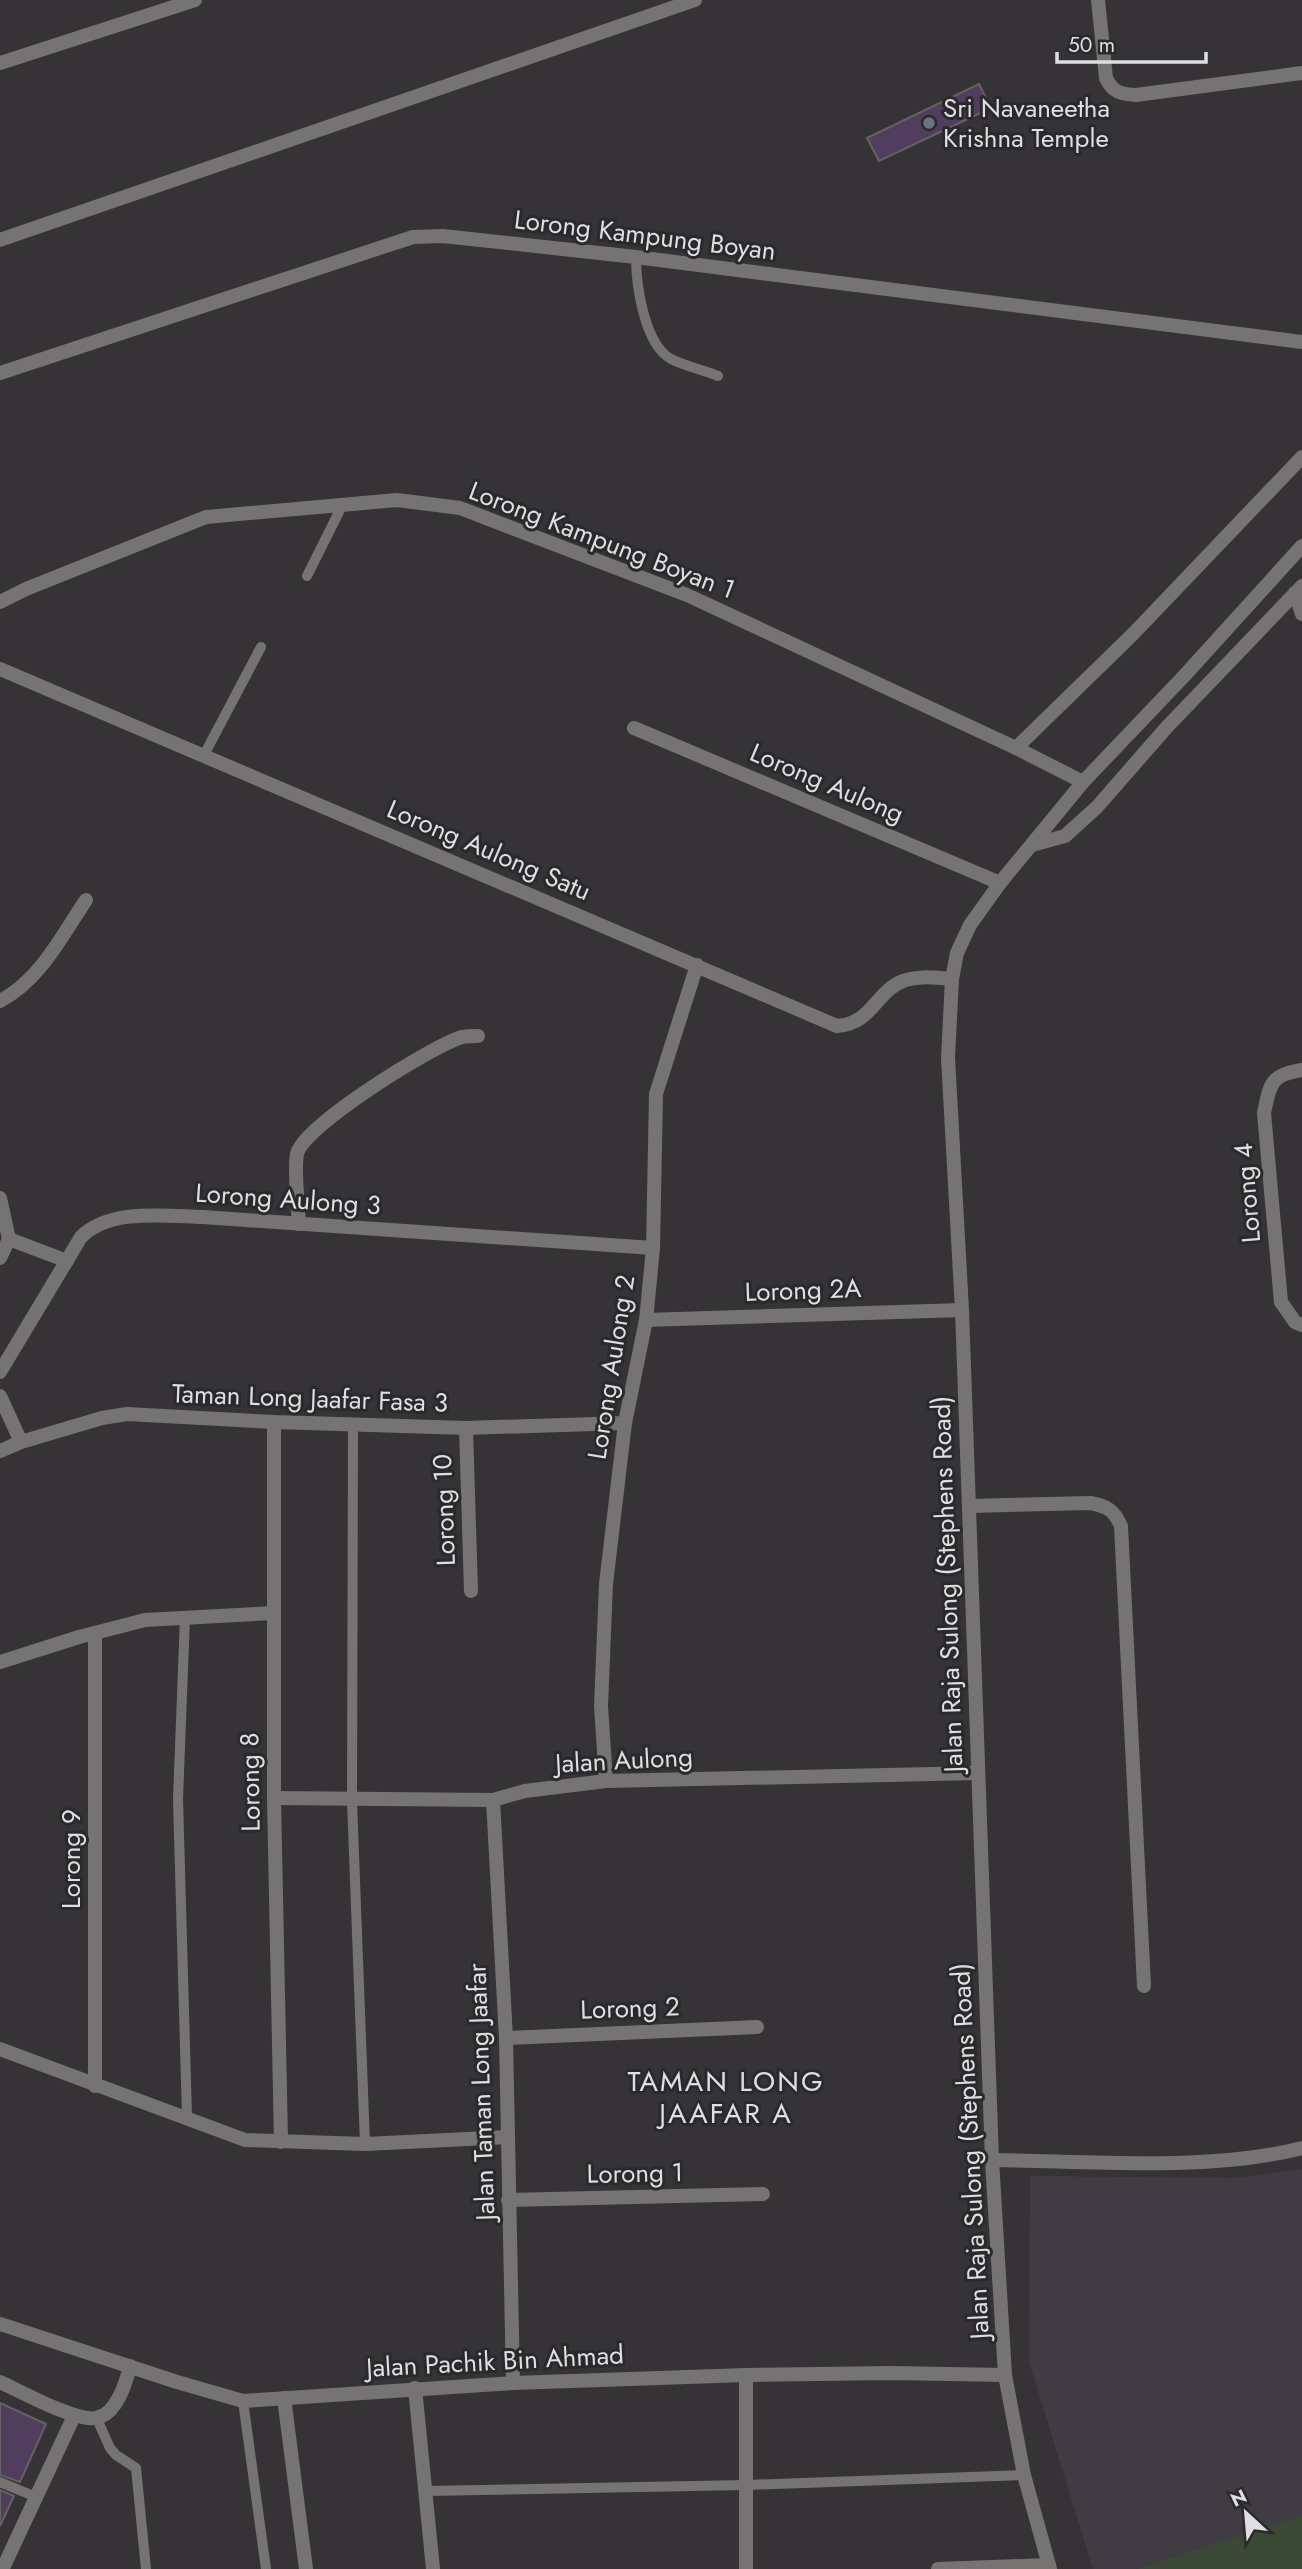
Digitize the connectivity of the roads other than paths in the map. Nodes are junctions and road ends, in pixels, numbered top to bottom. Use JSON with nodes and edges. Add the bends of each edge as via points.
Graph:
{"nodes":[{"id":1,"x":195,"y":0,"type":"edge"},
{"id":2,"x":695,"y":0,"type":"edge"},
{"id":3,"x":1098,"y":0,"type":"edge"},
{"id":4,"x":0,"y":62,"type":"edge"},
{"id":5,"x":1302,"y":73,"type":"edge"},
{"id":6,"x":0,"y":240,"type":"edge"},
{"id":7,"x":636,"y":257,"type":"junction"},
{"id":8,"x":1302,"y":342,"type":"edge"},
{"id":9,"x":0,"y":373,"type":"edge"},
{"id":10,"x":718,"y":376,"type":"dead end"},
{"id":11,"x":1302,"y":457,"type":"edge"},
{"id":12,"x":343,"y":504,"type":"junction"},
{"id":13,"x":1302,"y":547,"type":"edge"},
{"id":14,"x":307,"y":576,"type":"dead end"},
{"id":15,"x":1298,"y":589,"type":"edge"},
{"id":16,"x":0,"y":602,"type":"edge"},
{"id":17,"x":1302,"y":614,"type":"edge"},
{"id":18,"x":261,"y":647,"type":"dead end"},
{"id":19,"x":0,"y":669,"type":"edge"},
{"id":20,"x":634,"y":728,"type":"dead end"},
{"id":21,"x":1016,"y":748,"type":"junction"},
{"id":22,"x":204,"y":755,"type":"junction"},
{"id":23,"x":1083,"y":782,"type":"junction"},
{"id":24,"x":1032,"y":845,"type":"junction"},
{"id":25,"x":1000,"y":883,"type":"junction"},
{"id":26,"x":86,"y":900,"type":"dead end"},
{"id":27,"x":697,"y":965,"type":"junction"},
{"id":28,"x":952,"y":979,"type":"junction"},
{"id":29,"x":0,"y":1001,"type":"edge"},
{"id":30,"x":478,"y":1036,"type":"dead end"},
{"id":31,"x":1302,"y":1070,"type":"edge"},
{"id":32,"x":0,"y":1198,"type":"edge"},
{"id":33,"x":299,"y":1224,"type":"junction"},
{"id":34,"x":9,"y":1239,"type":"junction"},
{"id":35,"x":653,"y":1248,"type":"junction"},
{"id":36,"x":0,"y":1258,"type":"edge"},
{"id":37,"x":67,"y":1261,"type":"junction"},
{"id":38,"x":962,"y":1310,"type":"junction"},
{"id":39,"x":646,"y":1320,"type":"junction"},
{"id":40,"x":1302,"y":1325,"type":"edge"},
{"id":41,"x":0,"y":1372,"type":"edge"},
{"id":42,"x":0,"y":1396,"type":"edge"},
{"id":43,"x":274,"y":1422,"type":"junction"},
{"id":44,"x":625,"y":1423,"type":"junction"},
{"id":45,"x":354,"y":1424,"type":"junction"},
{"id":46,"x":466,"y":1428,"type":"junction"},
{"id":47,"x":21,"y":1442,"type":"junction"},
{"id":48,"x":0,"y":1451,"type":"edge"},
{"id":49,"x":969,"y":1506,"type":"junction"},
{"id":50,"x":471,"y":1591,"type":"dead end"},
{"id":51,"x":273,"y":1613,"type":"junction"},
{"id":52,"x":185,"y":1618,"type":"junction"},
{"id":53,"x":95,"y":1633,"type":"junction"},
{"id":54,"x":0,"y":1662,"type":"edge"},
{"id":55,"x":978,"y":1773,"type":"junction"},
{"id":56,"x":606,"y":1782,"type":"junction"},
{"id":57,"x":274,"y":1798,"type":"junction"},
{"id":58,"x":493,"y":1800,"type":"junction"},
{"id":59,"x":352,"y":1801,"type":"junction"},
{"id":60,"x":1144,"y":1986,"type":"dead end"},
{"id":61,"x":757,"y":2027,"type":"dead end"},
{"id":62,"x":506,"y":2038,"type":"junction"},
{"id":63,"x":0,"y":2049,"type":"edge"},
{"id":64,"x":95,"y":2086,"type":"junction"},
{"id":65,"x":187,"y":2117,"type":"junction"},
{"id":66,"x":508,"y":2137,"type":"junction"},
{"id":67,"x":281,"y":2142,"type":"junction"},
{"id":68,"x":365,"y":2144,"type":"junction"},
{"id":69,"x":1302,"y":2148,"type":"edge"},
{"id":70,"x":992,"y":2160,"type":"junction"},
{"id":71,"x":763,"y":2194,"type":"dead end"},
{"id":72,"x":509,"y":2200,"type":"junction"},
{"id":73,"x":0,"y":2324,"type":"edge"},
{"id":74,"x":130,"y":2366,"type":"junction"},
{"id":75,"x":746,"y":2375,"type":"junction"},
{"id":76,"x":1005,"y":2375,"type":"junction"},
{"id":77,"x":0,"y":2382,"type":"edge"},
{"id":78,"x":513,"y":2383,"type":"junction"},
{"id":79,"x":415,"y":2388,"type":"junction"},
{"id":80,"x":284,"y":2398,"type":"junction"},
{"id":81,"x":243,"y":2401,"type":"junction"},
{"id":82,"x":74,"y":2416,"type":"junction"},
{"id":83,"x":97,"y":2418,"type":"junction"},
{"id":84,"x":1024,"y":2475,"type":"junction"},
{"id":85,"x":0,"y":2482,"type":"edge"},
{"id":86,"x":746,"y":2485,"type":"junction"},
{"id":87,"x":426,"y":2491,"type":"junction"},
{"id":88,"x":36,"y":2497,"type":"junction"},
{"id":89,"x":1050,"y":2567,"type":"edge"},
{"id":90,"x":3,"y":2568,"type":"edge"},
{"id":91,"x":146,"y":2569,"type":"edge"},
{"id":92,"x":266,"y":2569,"type":"edge"},
{"id":93,"x":306,"y":2569,"type":"edge"},
{"id":94,"x":433,"y":2569,"type":"edge"},
{"id":95,"x":747,"y":2569,"type":"edge"},
{"id":96,"x":937,"y":2569,"type":"edge"}],
"edges":[{"from":1,"to":4,"type":"street"},
{"from":2,"to":6,"type":"street"},
{"from":3,"to":5,"type":"street","via":[[1106,78],[1119,93],[1136,95]]},
{"from":7,"to":8,"type":"street","name":"Lorong Kampung Boyan"},
{"from":7,"to":9,"type":"street","name":"Lorong Kampung Boyan","via":[[443,236],[413,237]]},
{"from":7,"to":10,"type":"lane","via":[[640,303],[662,352]]},
{"from":11,"to":21,"type":"street","via":[[1133,634]]},
{"from":12,"to":14,"type":"lane"},
{"from":12,"to":16,"type":"street","name":"Lorong Kampung Boyan 1","via":[[206,517]]},
{"from":12,"to":21,"type":"street","name":"Lorong Kampung Boyan 1","via":[[397,500],[460,508],[687,595]]},
{"from":13,"to":23,"type":"street","name":"Jalan Raja Sulong (Stephens Road)"},
{"from":15,"to":17,"type":"street"},
{"from":15,"to":24,"type":"street","via":[[1097,807],[1065,836]]},
{"from":18,"to":22,"type":"lane"},
{"from":19,"to":22,"type":"street","name":"Lorong Aulong Satu"},
{"from":20,"to":25,"type":"street","name":"Lorong Aulong"},
{"from":21,"to":23,"type":"street","name":"Lorong Kampung Boyan 1"},
{"from":22,"to":27,"type":"street","name":"Lorong Aulong Satu"},
{"from":23,"to":24,"type":"street","name":"Jalan Raja Sulong (Stephens Road)"},
{"from":24,"to":25,"type":"street","name":"Jalan Raja Sulong (Stephens Road)"},
{"from":25,"to":28,"type":"street","name":"Jalan Raja Sulong (Stephens Road)","via":[[971,925],[957,953]]},
{"from":26,"to":29,"type":"street","via":[[41,967],[16,993]]},
{"from":27,"to":28,"type":"street","name":"Lorong Aulong Satu","via":[[838,1026],[863,1018],[902,981]]},
{"from":27,"to":35,"type":"street","name":"Lorong Aulong 2","via":[[656,1094]]},
{"from":28,"to":38,"type":"street","name":"Jalan Raja Sulong (Stephens Road)","via":[[948,1058]]},
{"from":30,"to":33,"type":"street","via":[[461,1037],[406,1066],[305,1140],[297,1153]]},
{"from":31,"to":40,"type":"street","name":"Lorong 4","via":[[1282,1073],[1269,1087],[1264,1113],[1281,1302]]},
{"from":32,"to":34,"type":"street"},
{"from":33,"to":35,"type":"street","name":"Lorong Aulong 3"},
{"from":33,"to":37,"type":"street","name":"Lorong Aulong 3","via":[[203,1217],[128,1218],[91,1227]]},
{"from":34,"to":36,"type":"street"},
{"from":34,"to":37,"type":"street"},
{"from":35,"to":39,"type":"street","name":"Lorong Aulong 2"},
{"from":37,"to":41,"type":"street","name":"Lorong Aulong 3"},
{"from":38,"to":39,"type":"street","name":"Lorong 2A"},
{"from":38,"to":49,"type":"street","name":"Jalan Raja Sulong (Stephens Road)"},
{"from":39,"to":44,"type":"street","name":"Lorong Aulong 2"},
{"from":42,"to":47,"type":"street"},
{"from":43,"to":45,"type":"street","name":"Taman Long Jaafar Fasa 3"},
{"from":43,"to":47,"type":"street","name":"Taman Long Jaafar Fasa 3","via":[[127,1415]]},
{"from":43,"to":51,"type":"street","name":"Lorong 8"},
{"from":44,"to":46,"type":"street","name":"Taman Long Jaafar Fasa 3"},
{"from":44,"to":56,"type":"street","name":"Lorong Aulong 2","via":[[606,1584],[601,1706]]},
{"from":45,"to":46,"type":"street","name":"Taman Long Jaafar Fasa 3"},
{"from":45,"to":59,"type":"lane"},
{"from":46,"to":50,"type":"street","name":"Lorong 10"},
{"from":47,"to":48,"type":"street","name":"Taman Long Jaafar Fasa 3"},
{"from":49,"to":55,"type":"street","name":"Jalan Raja Sulong (Stephens Road)"},
{"from":49,"to":60,"type":"street","via":[[1090,1503],[1116,1513],[1121,1526]]},
{"from":51,"to":52,"type":"street"},
{"from":51,"to":57,"type":"street","name":"Lorong 8"},
{"from":52,"to":53,"type":"street","via":[[145,1620]]},
{"from":52,"to":65,"type":"lane","via":[[178,1799]]},
{"from":53,"to":54,"type":"street"},
{"from":53,"to":64,"type":"street","name":"Lorong 9"},
{"from":55,"to":56,"type":"street","name":"Jalan Aulong"},
{"from":55,"to":70,"type":"street","name":"Jalan Raja Sulong (Stephens Road)"},
{"from":56,"to":58,"type":"street","name":"Jalan Aulong","via":[[525,1791]]},
{"from":57,"to":59,"type":"street","name":"Jalan Aulong"},
{"from":57,"to":67,"type":"street","name":"Lorong 8"},
{"from":58,"to":59,"type":"street","name":"Jalan Aulong"},
{"from":58,"to":62,"type":"street","name":"Jalan Taman Long Jaafar"},
{"from":59,"to":68,"type":"lane"},
{"from":61,"to":62,"type":"street","name":"Lorong 2"},
{"from":62,"to":66,"type":"street","name":"Jalan Taman Long Jaafar"},
{"from":63,"to":64,"type":"street"},
{"from":64,"to":65,"type":"street"},
{"from":65,"to":67,"type":"street","via":[[245,2140]]},
{"from":66,"to":68,"type":"street"},
{"from":66,"to":72,"type":"street","name":"Jalan Taman Long Jaafar"},
{"from":67,"to":68,"type":"street"},
{"from":69,"to":70,"type":"street","via":[[1274,2156],[1179,2162]]},
{"from":70,"to":76,"type":"street","name":"Jalan Raja Sulong (Stephens Road)"},
{"from":71,"to":72,"type":"street","name":"Lorong 1"},
{"from":72,"to":78,"type":"street","name":"Jalan Taman Long Jaafar"},
{"from":73,"to":74,"type":"street","name":"Jalan Pachik Bin Ahmad"},
{"from":74,"to":81,"type":"street","name":"Jalan Pachik Bin Ahmad"},
{"from":74,"to":83,"type":"street","via":[[125,2389]]},
{"from":75,"to":76,"type":"street","name":"Jalan Pachik Bin Ahmad"},
{"from":75,"to":78,"type":"street","name":"Jalan Pachik Bin Ahmad"},
{"from":75,"to":86,"type":"street"},
{"from":76,"to":84,"type":"street","name":"Jalan Raja Sulong (Stephens Road)"},
{"from":77,"to":82,"type":"street"},
{"from":78,"to":79,"type":"street","name":"Jalan Pachik Bin Ahmad"},
{"from":79,"to":80,"type":"street","name":"Jalan Pachik Bin Ahmad"},
{"from":79,"to":87,"type":"street"},
{"from":80,"to":81,"type":"street","name":"Jalan Pachik Bin Ahmad"},
{"from":80,"to":93,"type":"street"},
{"from":81,"to":92,"type":"lane"},
{"from":82,"to":83,"type":"street"},
{"from":82,"to":88,"type":"street"},
{"from":83,"to":91,"type":"lane","via":[[110,2448],[136,2468]]},
{"from":84,"to":86,"type":"lane"},
{"from":84,"to":89,"type":"street","name":"Jalan Raja Sulong (Stephens Road)"},
{"from":85,"to":88,"type":"lane"},
{"from":86,"to":87,"type":"lane"},
{"from":86,"to":95,"type":"street"},
{"from":87,"to":94,"type":"street"},
{"from":88,"to":90,"type":"street"},
{"from":89,"to":96,"type":"street"}]}
